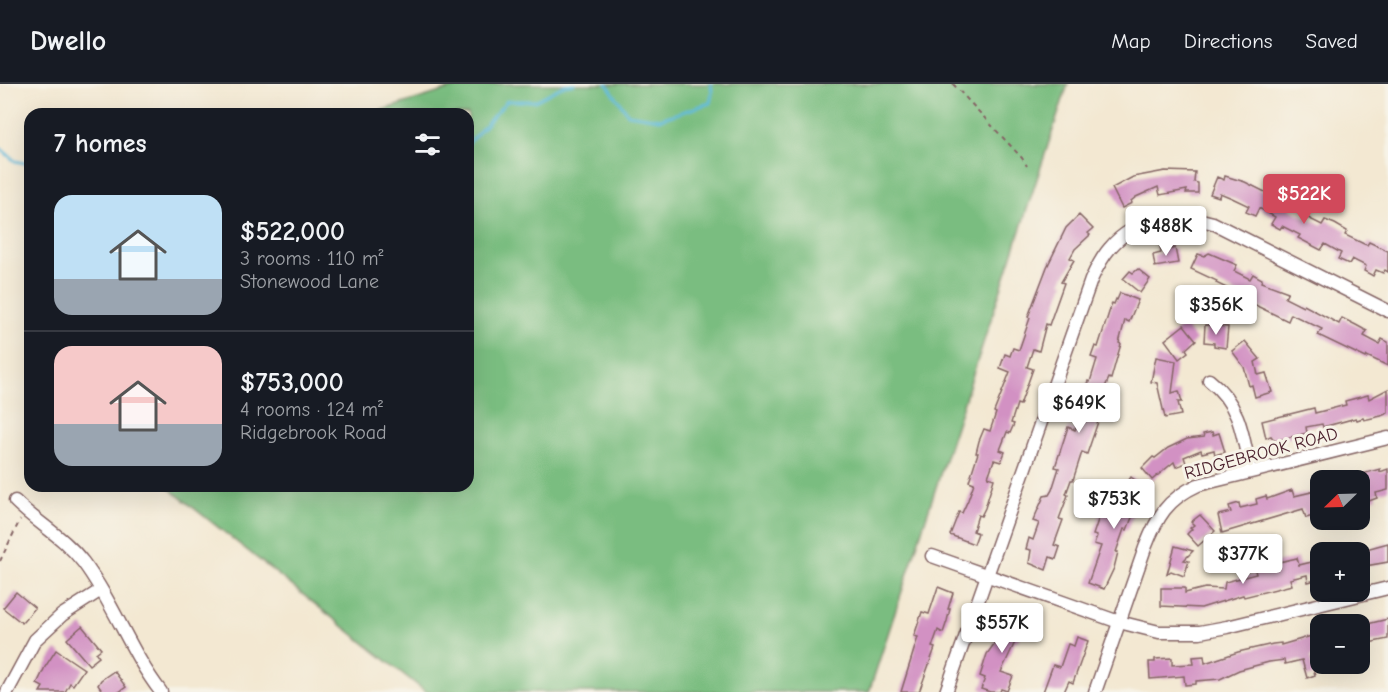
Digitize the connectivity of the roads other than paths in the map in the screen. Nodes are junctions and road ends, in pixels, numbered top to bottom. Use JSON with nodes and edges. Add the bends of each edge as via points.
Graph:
{"nodes":[{"id":1,"x":1388,"y":311,"type":"edge"},
{"id":2,"x":1209,"y":380,"type":"dead end"},
{"id":3,"x":1388,"y":438,"type":"edge"},
{"id":4,"x":1250,"y":471,"type":"junction"},
{"id":5,"x":15,"y":501,"type":"dead end"},
{"id":6,"x":932,"y":556,"type":"dead end"},
{"id":7,"x":988,"y":576,"type":"junction"},
{"id":8,"x":1388,"y":588,"type":"edge"},
{"id":9,"x":101,"y":590,"type":"junction"},
{"id":10,"x":1119,"y":622,"type":"junction"},
{"id":11,"x":7,"y":692,"type":"edge"},
{"id":12,"x":161,"y":692,"type":"edge"},
{"id":13,"x":946,"y":692,"type":"edge"},
{"id":14,"x":1095,"y":692,"type":"edge"}],
"edges":[{"from":1,"to":7,"type":"street","via":[[1213,223],[1163,219],[1127,234],[1110,248],[1091,280]]},
{"from":2,"to":4,"type":"street","via":[[1229,399],[1236,413]]},
{"from":3,"to":4,"type":"street","name":"RIDGEBROOK ROAD"},
{"from":4,"to":10,"type":"street","name":"RIDGEBROOK ROAD","via":[[1198,485],[1169,503],[1153,527]]},
{"from":5,"to":9,"type":"street","via":[[67,543]]},
{"from":6,"to":7,"type":"street"},
{"from":7,"to":10,"type":"street"},
{"from":7,"to":13,"type":"street"},
{"from":8,"to":10,"type":"street","via":[[1200,632],[1160,632]]},
{"from":9,"to":11,"type":"street","via":[[62,615],[34,640]]},
{"from":9,"to":12,"type":"street"},
{"from":10,"to":14,"type":"street","name":"RIDGEBROOK ROAD"}]}
